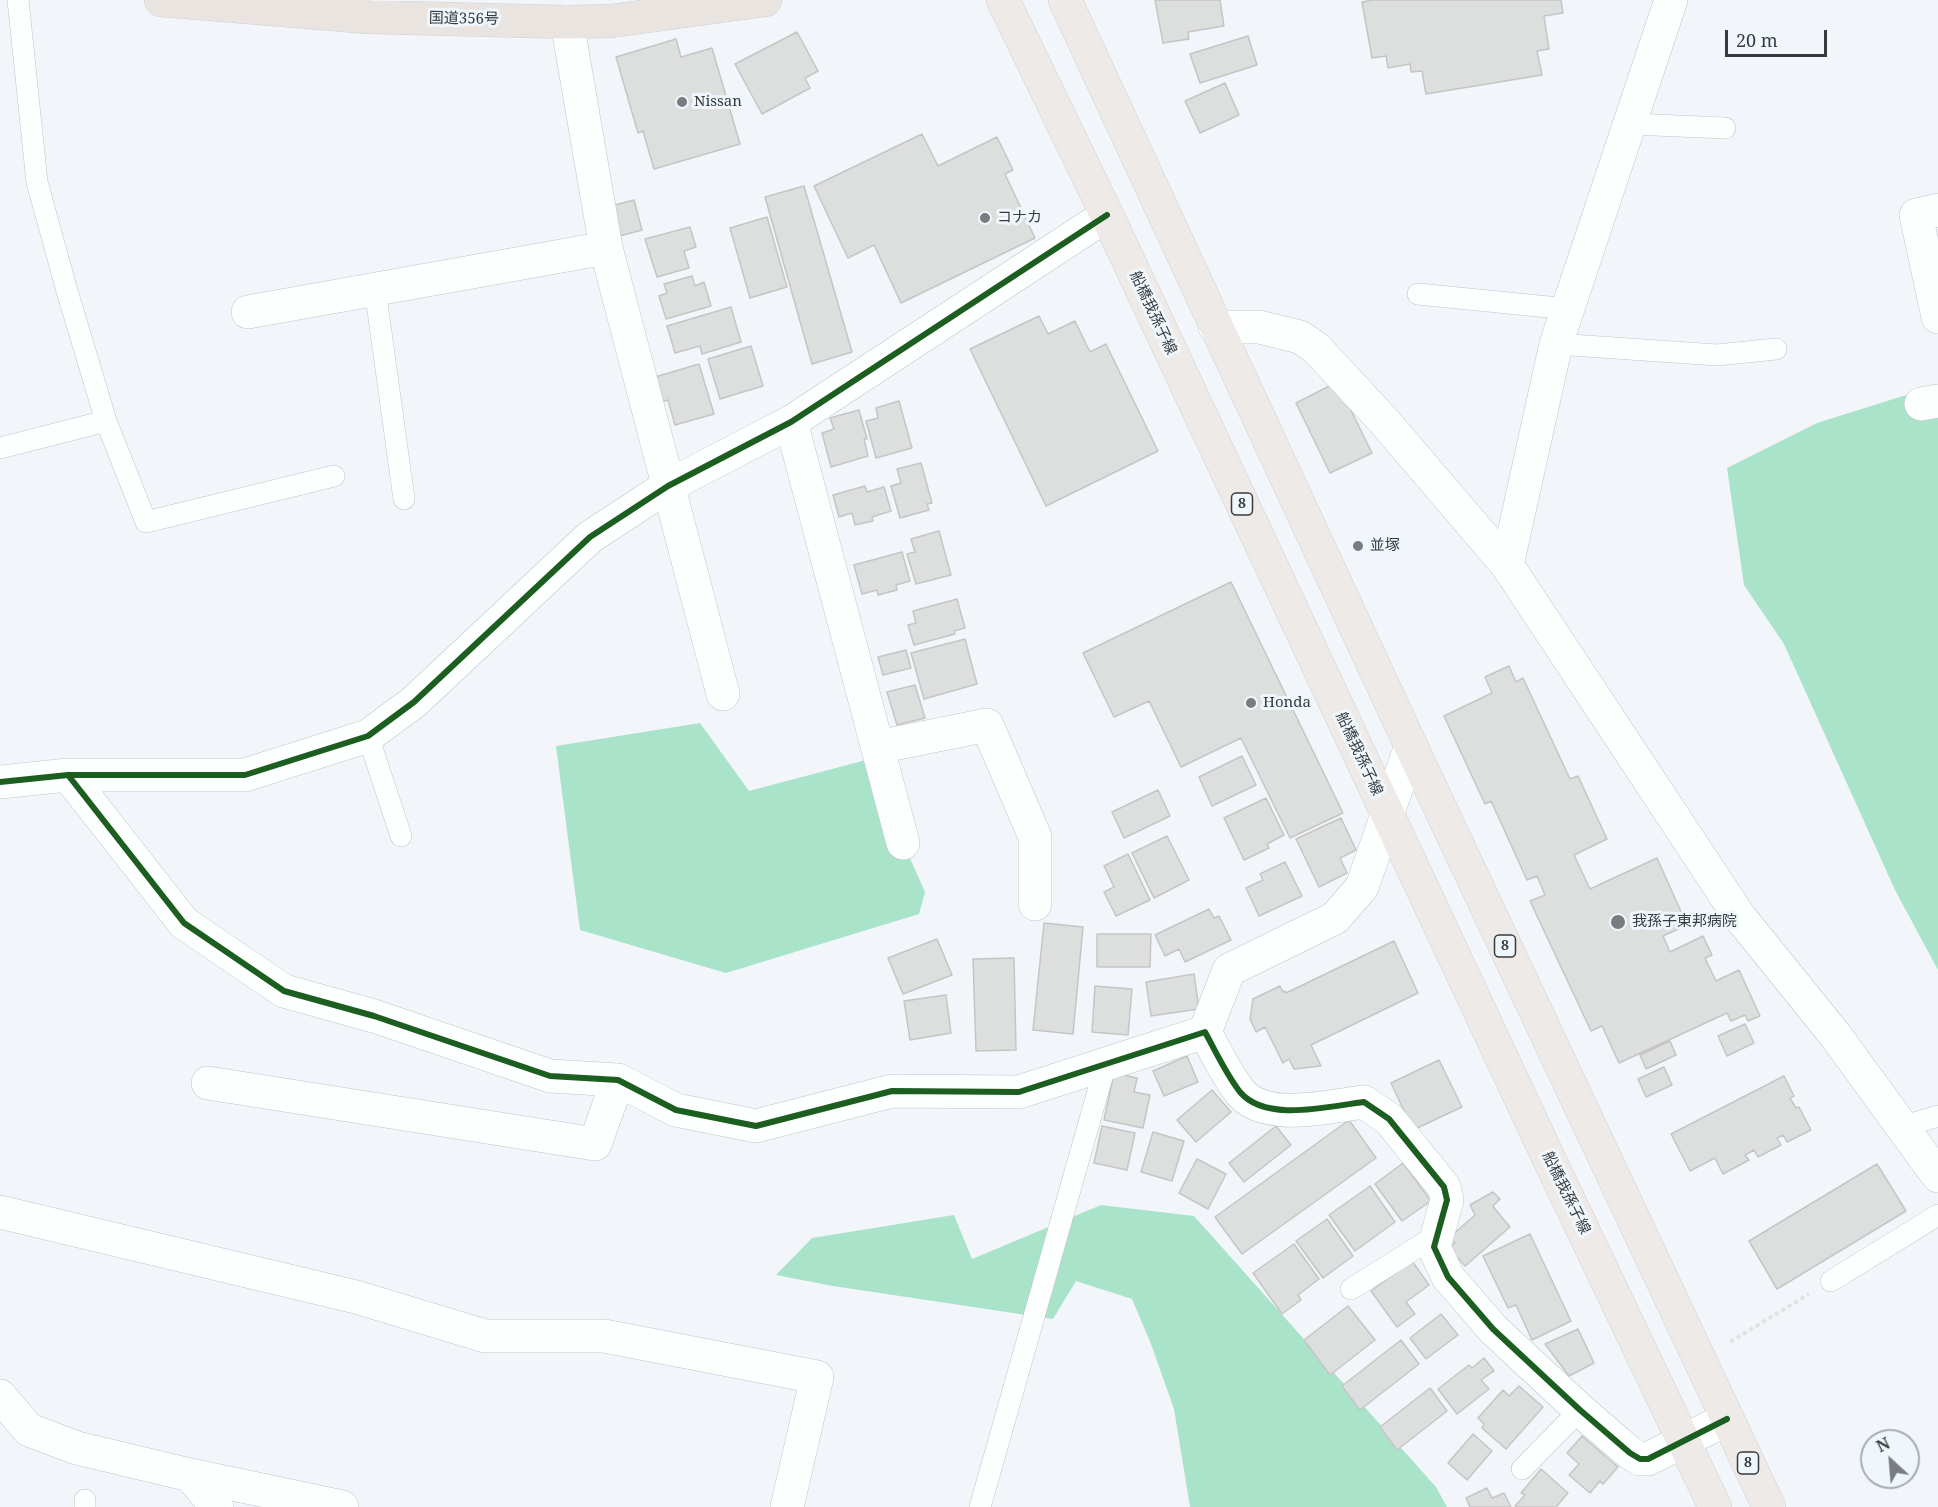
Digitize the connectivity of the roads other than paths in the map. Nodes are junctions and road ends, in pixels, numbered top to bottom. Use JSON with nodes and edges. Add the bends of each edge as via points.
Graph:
{"nodes":[{"id":1,"x":18,"y":0,"type":"edge"},
{"id":2,"x":161,"y":0,"type":"edge"},
{"id":3,"x":765,"y":0,"type":"edge"},
{"id":4,"x":1003,"y":0,"type":"edge"},
{"id":5,"x":1065,"y":0,"type":"edge"},
{"id":6,"x":1671,"y":0,"type":"edge"},
{"id":7,"x":567,"y":22,"type":"junction"},
{"id":8,"x":1631,"y":124,"type":"junction"},
{"id":9,"x":1725,"y":128,"type":"dead end"},
{"id":10,"x":1938,"y":210,"type":"edge"},
{"id":11,"x":1107,"y":216,"type":"junction"},
{"id":12,"x":606,"y":248,"type":"junction"},
{"id":13,"x":375,"y":290,"type":"junction"},
{"id":14,"x":1418,"y":294,"type":"dead end"},
{"id":15,"x":1569,"y":309,"type":"junction"},
{"id":16,"x":248,"y":312,"type":"dead end"},
{"id":17,"x":1938,"y":317,"type":"edge"},
{"id":18,"x":1215,"y":327,"type":"junction"},
{"id":19,"x":1556,"y":344,"type":"junction"},
{"id":20,"x":1776,"y":349,"type":"dead end"},
{"id":21,"x":106,"y":421,"type":"junction"},
{"id":22,"x":791,"y":422,"type":"junction"},
{"id":23,"x":0,"y":448,"type":"edge"},
{"id":24,"x":334,"y":476,"type":"dead end"},
{"id":25,"x":668,"y":486,"type":"junction"},
{"id":26,"x":404,"y":499,"type":"dead end"},
{"id":27,"x":1507,"y":565,"type":"junction"},
{"id":28,"x":723,"y":694,"type":"dead end"},
{"id":29,"x":368,"y":736,"type":"junction"},
{"id":30,"x":1411,"y":746,"type":"junction"},
{"id":31,"x":878,"y":747,"type":"junction"},
{"id":32,"x":68,"y":775,"type":"junction"},
{"id":33,"x":0,"y":782,"type":"edge"},
{"id":34,"x":1387,"y":813,"type":"junction"},
{"id":35,"x":400,"y":836,"type":"dead end"},
{"id":36,"x":903,"y":843,"type":"dead end"},
{"id":37,"x":1035,"y":904,"type":"dead end"},
{"id":38,"x":1205,"y":1032,"type":"junction"},
{"id":39,"x":1106,"y":1064,"type":"junction"},
{"id":40,"x":618,"y":1080,"type":"junction"},
{"id":41,"x":208,"y":1083,"type":"dead end"},
{"id":42,"x":1938,"y":1116,"type":"edge"},
{"id":43,"x":1900,"y":1127,"type":"junction"},
{"id":44,"x":1938,"y":1176,"type":"edge"},
{"id":45,"x":0,"y":1212,"type":"edge"},
{"id":46,"x":1938,"y":1215,"type":"edge"},
{"id":47,"x":1437,"y":1235,"type":"junction"},
{"id":48,"x":1831,"y":1281,"type":"road end"},
{"id":49,"x":1351,"y":1289,"type":"dead end"},
{"id":50,"x":0,"y":1396,"type":"edge"},
{"id":51,"x":1580,"y":1410,"type":"junction"},
{"id":52,"x":1727,"y":1419,"type":"junction"},
{"id":53,"x":1684,"y":1441,"type":"junction"},
{"id":54,"x":1522,"y":1469,"type":"dead end"},
{"id":55,"x":190,"y":1475,"type":"junction"},
{"id":56,"x":217,"y":1507,"type":"edge"},
{"id":57,"x":342,"y":1507,"type":"edge"},
{"id":58,"x":787,"y":1507,"type":"edge"},
{"id":59,"x":980,"y":1507,"type":"edge"},
{"id":60,"x":1715,"y":1507,"type":"edge"},
{"id":61,"x":1768,"y":1507,"type":"edge"}],
"edges":[{"from":1,"to":21,"type":"lane","via":[[37,182]]},
{"from":2,"to":7,"type":"highway","name":"国道356号","via":[[368,17]]},
{"from":3,"to":7,"type":"highway","name":"国道356号","via":[[611,21]]},
{"from":4,"to":11,"type":"main road","name":"船橋我孫子線","number":"8"},
{"from":5,"to":18,"type":"main road","number":"8"},
{"from":6,"to":8,"type":"street"},
{"from":7,"to":12,"type":"street"},
{"from":8,"to":9,"type":"lane"},
{"from":8,"to":15,"type":"street"},
{"from":10,"to":17,"type":"street","via":[[1916,214]]},
{"from":11,"to":22,"type":"street"},
{"from":11,"to":34,"type":"main road","name":"船橋我孫子線","number":"8"},
{"from":12,"to":13,"type":"street"},
{"from":12,"to":25,"type":"street"},
{"from":13,"to":16,"type":"street"},
{"from":13,"to":26,"type":"lane"},
{"from":14,"to":15,"type":"lane"},
{"from":15,"to":19,"type":"street"},
{"from":18,"to":27,"type":"street","via":[[1259,327],[1300,337],[1316,348]]},
{"from":18,"to":30,"type":"main road","number":"8"},
{"from":19,"to":20,"type":"lane","via":[[1717,355]]},
{"from":19,"to":27,"type":"street"},
{"from":21,"to":23,"type":"lane"},
{"from":21,"to":24,"type":"lane","via":[[146,522]]},
{"from":22,"to":25,"type":"street"},
{"from":22,"to":31,"type":"street"},
{"from":25,"to":28,"type":"street"},
{"from":25,"to":29,"type":"street","via":[[590,537],[414,702]]},
{"from":27,"to":43,"type":"street","via":[[1739,916],[1835,1035]]},
{"from":29,"to":32,"type":"street","via":[[245,775]]},
{"from":29,"to":35,"type":"lane"},
{"from":30,"to":34,"type":"street"},
{"from":30,"to":52,"type":"main road","number":"8"},
{"from":31,"to":36,"type":"street"},
{"from":31,"to":37,"type":"street","via":[[987,725],[1035,837]]},
{"from":32,"to":33,"type":"street"},
{"from":32,"to":40,"type":"street","via":[[184,923],[284,991],[374,1016],[550,1076]]},
{"from":34,"to":38,"type":"street","via":[[1362,886],[1335,918],[1229,970]]},
{"from":34,"to":53,"type":"main road","name":"船橋我孫子線","number":"8"},
{"from":38,"to":39,"type":"street"},
{"from":38,"to":47,"type":"street","via":[[1242,1094],[1259,1106],[1289,1110],[1364,1102],[1389,1119],[1444,1187],[1447,1200]]},
{"from":39,"to":40,"type":"street","via":[[1018,1092],[892,1091],[756,1125],[676,1110]]},
{"from":39,"to":59,"type":"lane"},
{"from":40,"to":41,"type":"street","via":[[595,1144]]},
{"from":42,"to":43,"type":"lane"},
{"from":43,"to":44,"type":"street"},
{"from":45,"to":58,"type":"street","via":[[356,1297],[485,1336],[604,1336],[817,1377]]},
{"from":46,"to":48,"type":"lane"},
{"from":47,"to":49,"type":"lane"},
{"from":47,"to":51,"type":"street","via":[[1434,1247],[1448,1276],[1494,1329]]},
{"from":50,"to":55,"type":"street","via":[[29,1430],[77,1449]]},
{"from":51,"to":53,"type":"street","via":[[1640,1459],[1648,1459]]},
{"from":51,"to":54,"type":"lane"},
{"from":52,"to":53,"type":"street"},
{"from":52,"to":61,"type":"main road","number":"8"},
{"from":53,"to":60,"type":"main road","name":"船橋我孫子線","number":"8"},
{"from":55,"to":56,"type":"street"},
{"from":55,"to":57,"type":"street"}]}
